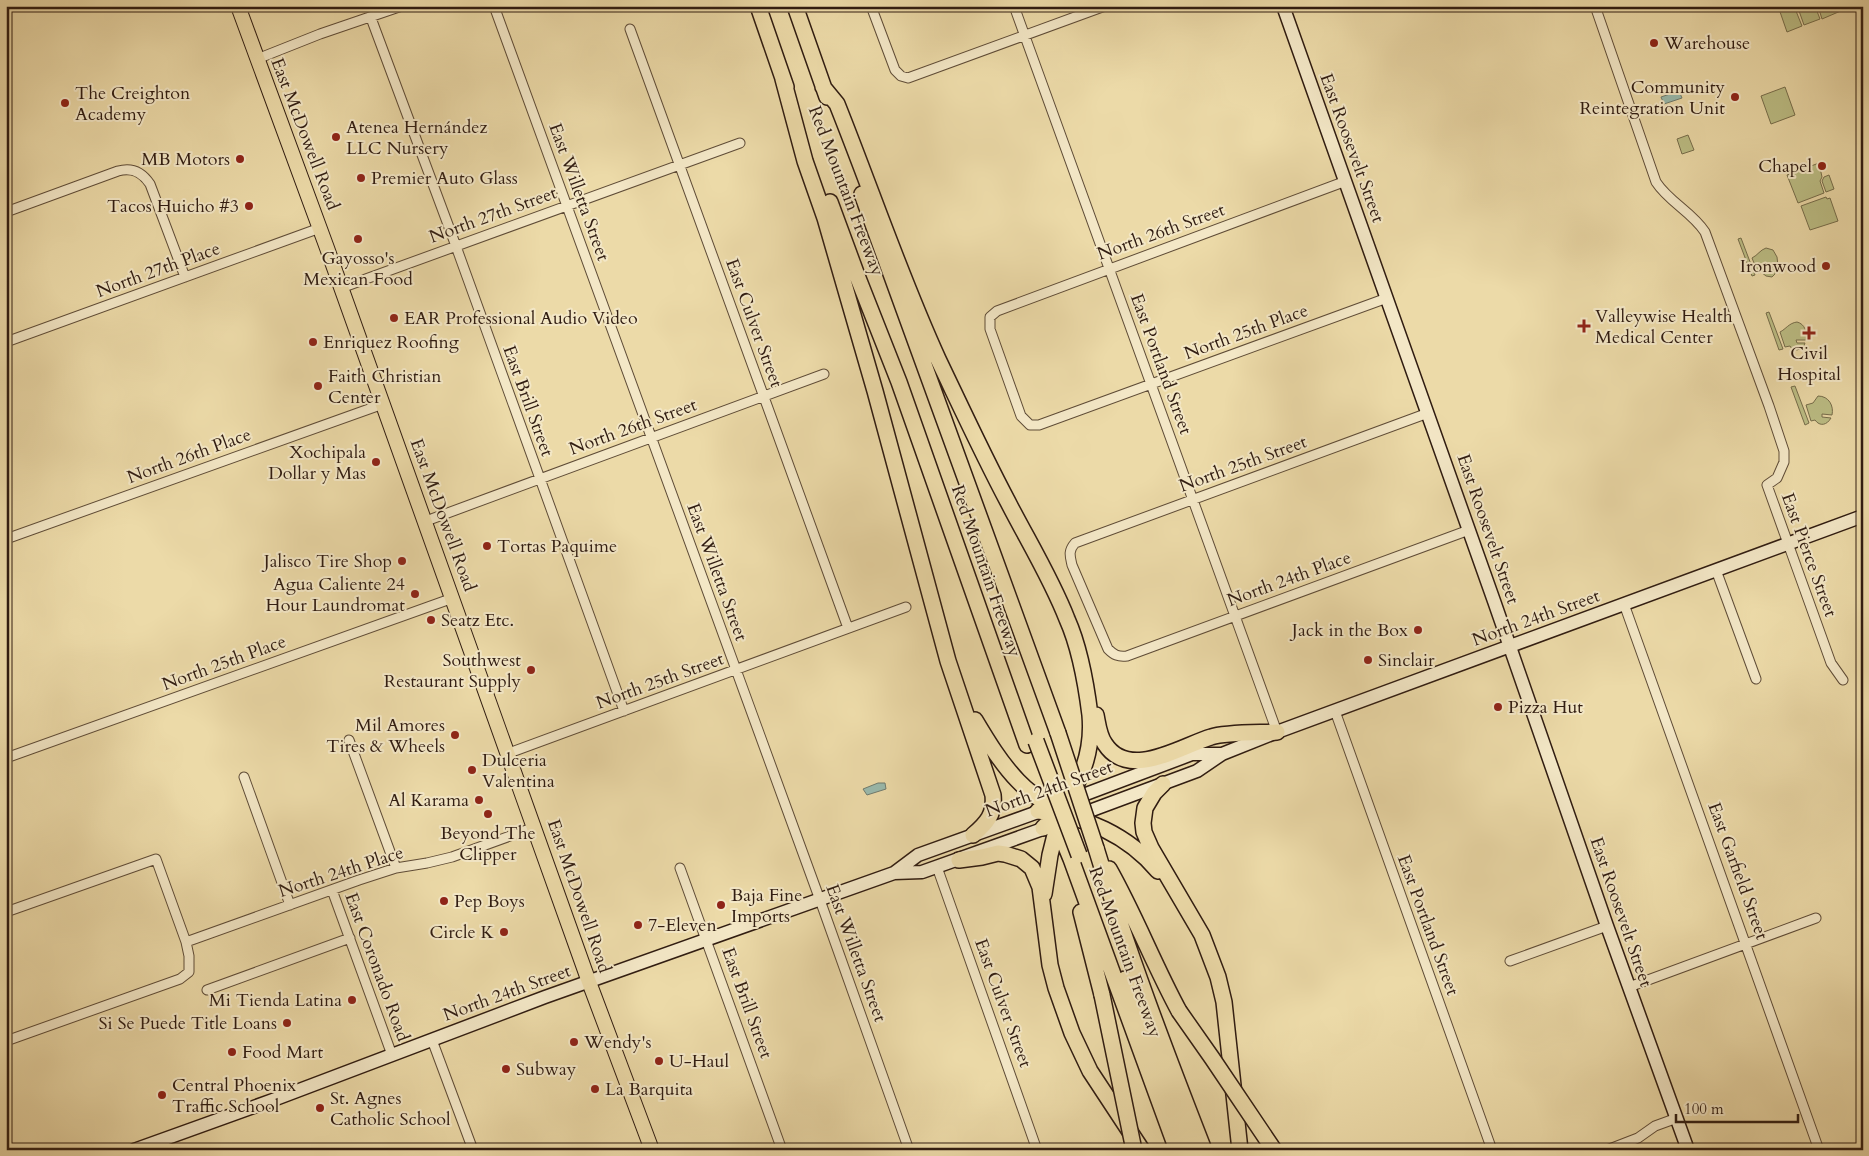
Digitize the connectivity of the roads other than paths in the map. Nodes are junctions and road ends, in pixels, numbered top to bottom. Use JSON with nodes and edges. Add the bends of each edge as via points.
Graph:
{"nodes":[{"id":1,"x":238,"y":6,"type":"edge"},
{"id":2,"x":402,"y":6,"type":"edge"},
{"id":3,"x":494,"y":6,"type":"edge"},
{"id":4,"x":758,"y":6,"type":"edge"},
{"id":5,"x":795,"y":6,"type":"edge"},
{"id":6,"x":871,"y":6,"type":"edge"},
{"id":7,"x":1014,"y":6,"type":"edge"},
{"id":8,"x":1105,"y":6,"type":"edge"},
{"id":9,"x":1282,"y":6,"type":"edge"},
{"id":10,"x":1595,"y":6,"type":"edge"},
{"id":11,"x":371,"y":18,"type":"junction"},
{"id":12,"x":630,"y":29,"type":"dead end"},
{"id":13,"x":1025,"y":36,"type":"junction"},
{"id":14,"x":257,"y":59,"type":"junction"},
{"id":15,"x":783,"y":79,"type":"junction"},
{"id":16,"x":823,"y":87,"type":"junction"},
{"id":17,"x":740,"y":143,"type":"dead end"},
{"id":18,"x":678,"y":165,"type":"junction"},
{"id":19,"x":1346,"y":181,"type":"junction"},
{"id":20,"x":567,"y":205,"type":"junction"},
{"id":21,"x":6,"y":212,"type":"edge"},
{"id":22,"x":320,"y":228,"type":"junction"},
{"id":23,"x":456,"y":246,"type":"junction"},
{"id":24,"x":1108,"y":269,"type":"junction"},
{"id":25,"x":185,"y":278,"type":"junction"},
{"id":26,"x":341,"y":288,"type":"junction"},
{"id":27,"x":1387,"y":298,"type":"junction"},
{"id":28,"x":6,"y":342,"type":"edge"},
{"id":29,"x":824,"y":374,"type":"dead end"},
{"id":30,"x":1151,"y":384,"type":"junction"},
{"id":31,"x":763,"y":396,"type":"junction"},
{"id":32,"x":383,"y":404,"type":"junction"},
{"id":33,"x":1428,"y":413,"type":"junction"},
{"id":34,"x":1030,"y":426,"type":"joint"},
{"id":35,"x":651,"y":438,"type":"junction"},
{"id":36,"x":539,"y":478,"type":"junction"},
{"id":37,"x":1193,"y":500,"type":"junction"},
{"id":38,"x":1863,"y":516,"type":"edge"},
{"id":39,"x":426,"y":521,"type":"junction"},
{"id":40,"x":1469,"y":530,"type":"junction"},
{"id":41,"x":6,"y":540,"type":"edge"},
{"id":42,"x":1788,"y":543,"type":"junction"},
{"id":43,"x":1716,"y":570,"type":"junction"},
{"id":44,"x":453,"y":598,"type":"junction"},
{"id":45,"x":1624,"y":604,"type":"junction"},
{"id":46,"x":906,"y":607,"type":"dead end"},
{"id":47,"x":1235,"y":616,"type":"junction"},
{"id":48,"x":848,"y":628,"type":"junction"},
{"id":49,"x":1510,"y":646,"type":"junction"},
{"id":50,"x":1119,"y":657,"type":"joint"},
{"id":51,"x":1081,"y":662,"type":"junction"},
{"id":52,"x":735,"y":670,"type":"junction"},
{"id":53,"x":1756,"y":679,"type":"dead end"},
{"id":54,"x":1843,"y":680,"type":"dead end"},
{"id":55,"x":960,"y":695,"type":"junction"},
{"id":56,"x":1335,"y":710,"type":"junction"},
{"id":57,"x":624,"y":711,"type":"junction"},
{"id":58,"x":1277,"y":732,"type":"junction"},
{"id":59,"x":349,"y":740,"type":"dead end"},
{"id":60,"x":1032,"y":743,"type":"junction"},
{"id":61,"x":509,"y":753,"type":"junction"},
{"id":62,"x":1222,"y":754,"type":"junction"},
{"id":63,"x":6,"y":758,"type":"edge"},
{"id":64,"x":244,"y":777,"type":"dead end"},
{"id":65,"x":1163,"y":784,"type":"junction"},
{"id":66,"x":1062,"y":813,"type":"junction"},
{"id":67,"x":535,"y":827,"type":"junction"},
{"id":68,"x":1043,"y":828,"type":"joint"},
{"id":69,"x":973,"y":835,"type":"junction"},
{"id":70,"x":1096,"y":848,"type":"junction"},
{"id":71,"x":1072,"y":859,"type":"junction"},
{"id":72,"x":959,"y":860,"type":"junction"},
{"id":73,"x":937,"y":867,"type":"junction"},
{"id":74,"x":396,"y":868,"type":"junction"},
{"id":75,"x":680,"y":868,"type":"dead end"},
{"id":76,"x":894,"y":873,"type":"junction"},
{"id":77,"x":332,"y":890,"type":"junction"},
{"id":78,"x":820,"y":900,"type":"junction"},
{"id":79,"x":1042,"y":900,"type":"junction"},
{"id":80,"x":1182,"y":900,"type":"junction"},
{"id":81,"x":290,"y":905,"type":"junction"},
{"id":82,"x":6,"y":912,"type":"edge"},
{"id":83,"x":1816,"y":918,"type":"dead end"},
{"id":84,"x":1607,"y":926,"type":"junction"},
{"id":85,"x":350,"y":938,"type":"junction"},
{"id":86,"x":707,"y":941,"type":"junction"},
{"id":87,"x":186,"y":942,"type":"junction"},
{"id":88,"x":1746,"y":944,"type":"junction"},
{"id":89,"x":1510,"y":961,"type":"dead end"},
{"id":90,"x":589,"y":982,"type":"junction"},
{"id":91,"x":1629,"y":987,"type":"junction"},
{"id":92,"x":207,"y":990,"type":"dead end"},
{"id":93,"x":1179,"y":1012,"type":"junction"},
{"id":94,"x":6,"y":1040,"type":"edge"},
{"id":95,"x":432,"y":1040,"type":"junction"},
{"id":96,"x":392,"y":1055,"type":"junction"},
{"id":97,"x":1171,"y":1067,"type":"junction"},
{"id":98,"x":1677,"y":1118,"type":"junction"},
{"id":99,"x":134,"y":1150,"type":"edge"},
{"id":100,"x":473,"y":1150,"type":"edge"},
{"id":101,"x":652,"y":1150,"type":"edge"},
{"id":102,"x":782,"y":1150,"type":"edge"},
{"id":103,"x":909,"y":1150,"type":"edge"},
{"id":104,"x":1037,"y":1150,"type":"edge"},
{"id":105,"x":1134,"y":1150,"type":"edge"},
{"id":106,"x":1142,"y":1150,"type":"edge"},
{"id":107,"x":1176,"y":1150,"type":"edge"},
{"id":108,"x":1188,"y":1150,"type":"edge"},
{"id":109,"x":1198,"y":1150,"type":"edge"},
{"id":110,"x":1204,"y":1150,"type":"edge"},
{"id":111,"x":1240,"y":1150,"type":"edge"},
{"id":112,"x":1264,"y":1150,"type":"edge"},
{"id":113,"x":1274,"y":1150,"type":"edge"},
{"id":114,"x":1492,"y":1150,"type":"edge"},
{"id":115,"x":1607,"y":1150,"type":"edge"},
{"id":116,"x":1688,"y":1150,"type":"edge"},
{"id":117,"x":1819,"y":1150,"type":"edge"}],
"edges":[{"from":1,"to":14,"type":"main road","name":"East McDowell Road"},
{"from":2,"to":11,"type":"street"},
{"from":3,"to":20,"type":"street","name":"East Willetta Street"},
{"from":4,"to":15,"type":"highway","name":"Red Mountain Freeway"},
{"from":5,"to":16,"type":"highway","name":"Red Mountain Freeway"},
{"from":6,"to":13,"type":"street","via":[[895,70],[908,78]]},
{"from":7,"to":13,"type":"street","name":"East Portland Street"},
{"from":8,"to":13,"type":"street"},
{"from":9,"to":19,"type":"main road","name":"East Roosevelt Street"},
{"from":10,"to":42,"type":"street","name":"East Pierce Street","via":[[1656,182],[1670,200],[1699,223],[1705,232],[1770,406],[1784,451],[1784,462],[1777,478],[1766,485]]},
{"from":11,"to":14,"type":"street"},
{"from":11,"to":23,"type":"street","name":"East Brill Street"},
{"from":12,"to":18,"type":"street","name":"East Culver Street"},
{"from":13,"to":24,"type":"street","name":"East Portland Street"},
{"from":14,"to":22,"type":"main road","name":"East McDowell Road"},
{"from":15,"to":55,"type":"highway"},
{"from":15,"to":60,"type":"highway","name":"Red Mountain Freeway","via":[[899,382],[1006,686]]},
{"from":16,"to":51,"type":"highway","via":[[837,104],[922,322],[976,438],[1064,612]]},
{"from":16,"to":70,"type":"highway","name":"Red Mountain Freeway","bridge":true,"via":[[1058,733]]},
{"from":17,"to":18,"type":"street","name":"North 27th Street"},
{"from":18,"to":20,"type":"street","name":"North 27th Street"},
{"from":18,"to":31,"type":"street","name":"East Culver Street"},
{"from":19,"to":24,"type":"street","name":"North 26th Street"},
{"from":19,"to":27,"type":"main road","name":"East Roosevelt Street"},
{"from":20,"to":23,"type":"street","name":"North 27th Street"},
{"from":20,"to":35,"type":"street","name":"East Willetta Street"},
{"from":21,"to":25,"type":"street","via":[[118,172],[132,170],[141,173],[150,184]]},
{"from":22,"to":25,"type":"street","name":"North 27th Place"},
{"from":22,"to":26,"type":"main road","name":"East McDowell Road"},
{"from":23,"to":26,"type":"street","name":"North 27th Street"},
{"from":23,"to":36,"type":"street","name":"East Brill Street"},
{"from":24,"to":30,"type":"street","name":"East Portland Street"},
{"from":24,"to":34,"type":"street","name":"North 26th Street","via":[[997,310],[990,317],[990,329],[1021,416]]},
{"from":25,"to":28,"type":"street","name":"North 27th Place"},
{"from":26,"to":32,"type":"main road","name":"East McDowell Road"},
{"from":27,"to":30,"type":"street","name":"North 25th Place"},
{"from":27,"to":33,"type":"main road","name":"East Roosevelt Street"},
{"from":29,"to":31,"type":"street","name":"North 26th Street"},
{"from":30,"to":34,"type":"street","name":"North 25th Place"},
{"from":30,"to":37,"type":"street","name":"East Portland Street"},
{"from":31,"to":35,"type":"street","name":"North 26th Street"},
{"from":31,"to":48,"type":"street","name":"East Culver Street"},
{"from":32,"to":39,"type":"main road","name":"East McDowell Road"},
{"from":32,"to":41,"type":"street","name":"North 26th Place"},
{"from":33,"to":37,"type":"street","name":"North 25th Street"},
{"from":33,"to":40,"type":"main road","name":"East Roosevelt Street"},
{"from":35,"to":36,"type":"street","name":"North 26th Street"},
{"from":35,"to":52,"type":"street","name":"East Willetta Street"},
{"from":36,"to":39,"type":"street","name":"North 26th Street"},
{"from":36,"to":57,"type":"street","name":"East Brill Street"},
{"from":37,"to":47,"type":"street","name":"East Portland Street"},
{"from":37,"to":50,"type":"street","name":"North 25th Street","via":[[1075,543],[1070,548],[1072,564],[1108,649]]},
{"from":38,"to":42,"type":"main road","name":"North 24th Street"},
{"from":39,"to":44,"type":"main road","name":"East McDowell Road"},
{"from":40,"to":47,"type":"street","name":"North 24th Place"},
{"from":40,"to":49,"type":"main road","name":"East Roosevelt Street"},
{"from":42,"to":43,"type":"main road","name":"North 24th Street"},
{"from":42,"to":54,"type":"street","name":"East Pierce Street","via":[[1831,664]]},
{"from":43,"to":45,"type":"main road","name":"North 24th Street"},
{"from":43,"to":53,"type":"street"},
{"from":44,"to":61,"type":"main road","name":"East McDowell Road"},
{"from":44,"to":63,"type":"street","name":"North 25th Place"},
{"from":45,"to":49,"type":"main road","name":"North 24th Street"},
{"from":45,"to":88,"type":"street","name":"East Garfield Street"},
{"from":46,"to":48,"type":"street","name":"North 25th Street"},
{"from":47,"to":50,"type":"street","name":"North 24th Place"},
{"from":47,"to":58,"type":"street","name":"East Portland Street"},
{"from":48,"to":52,"type":"street","name":"North 25th Street"},
{"from":49,"to":56,"type":"main road","name":"North 24th Street"},
{"from":49,"to":84,"type":"main road","name":"East Roosevelt Street"},
{"from":51,"to":58,"type":"highway","via":[[1102,739],[1112,753],[1129,761],[1156,758],[1214,736]]},
{"from":51,"to":66,"type":"highway","via":[[1090,716],[1089,749],[1078,784]]},
{"from":52,"to":57,"type":"street","name":"North 25th Street"},
{"from":52,"to":78,"type":"street","name":"East Willetta Street"},
{"from":55,"to":66,"type":"highway","via":[[1013,777]]},
{"from":55,"to":69,"type":"highway","via":[[994,805],[992,814]]},
{"from":56,"to":58,"type":"main road","name":"North 24th Street"},
{"from":56,"to":114,"type":"street","name":"East Portland Street"},
{"from":57,"to":61,"type":"street","name":"North 25th Street"},
{"from":58,"to":62,"type":"main road","name":"North 24th Street"},
{"from":59,"to":74,"type":"street"},
{"from":60,"to":66,"type":"highway","name":"Red Mountain Freeway"},
{"from":60,"to":71,"type":"highway","bridge":true},
{"from":61,"to":67,"type":"main road","name":"East McDowell Road"},
{"from":62,"to":65,"type":"main road","name":"North 24th Street","via":[[1197,771]]},
{"from":62,"to":66,"type":"main road","name":"North 24th Street","via":[[1192,754]]},
{"from":64,"to":81,"type":"street"},
{"from":65,"to":66,"type":"main road","name":"North 24th Street"},
{"from":65,"to":80,"type":"highway","via":[[1145,808],[1144,832]]},
{"from":66,"to":68,"type":"highway"},
{"from":66,"to":69,"type":"main road","name":"North 24th Street"},
{"from":66,"to":71,"type":"highway","name":"Red Mountain Freeway"},
{"from":66,"to":79,"type":"highway","via":[[1050,854]]},
{"from":66,"to":80,"type":"highway","via":[[1099,826],[1132,845]]},
{"from":67,"to":74,"type":"street","name":"North 24th Place","via":[[452,858]]},
{"from":67,"to":90,"type":"main road","name":"East McDowell Road"},
{"from":68,"to":72,"type":"main road","name":"North 24th Street"},
{"from":69,"to":76,"type":"main road","name":"North 24th Street","via":[[918,855]]},
{"from":70,"to":93,"type":"highway","via":[[1123,893]]},
{"from":70,"to":97,"type":"highway","name":"Red Mountain Freeway"},
{"from":71,"to":105,"type":"highway","bridge":true},
{"from":71,"to":107,"type":"highway","name":"Red Mountain Freeway"},
{"from":71,"to":108,"type":"highway"},
{"from":72,"to":73,"type":"main road","name":"North 24th Street"},
{"from":72,"to":79,"type":"highway","via":[[998,853],[1021,859],[1036,875]]},
{"from":73,"to":76,"type":"main road","name":"North 24th Street","via":[[922,872]]},
{"from":73,"to":104,"type":"street","name":"East Culver Street"},
{"from":74,"to":77,"type":"street","name":"North 24th Place"},
{"from":75,"to":86,"type":"street","name":"East Brill Street"},
{"from":76,"to":78,"type":"main road","name":"North 24th Street"},
{"from":77,"to":81,"type":"street","name":"North 24th Place"},
{"from":77,"to":85,"type":"street","name":"East Coronado Road"},
{"from":78,"to":86,"type":"main road","name":"North 24th Street"},
{"from":78,"to":103,"type":"street","name":"East Willetta Street"},
{"from":79,"to":106,"type":"highway","via":[[1050,965],[1072,1033],[1090,1071]]},
{"from":80,"to":111,"type":"highway","via":[[1202,935],[1224,1002]]},
{"from":81,"to":87,"type":"street","name":"North 24th Place"},
{"from":82,"to":87,"type":"street","via":[[156,859]]},
{"from":83,"to":88,"type":"street"},
{"from":84,"to":89,"type":"street"},
{"from":84,"to":91,"type":"main road","name":"East Roosevelt Street"},
{"from":85,"to":92,"type":"street"},
{"from":85,"to":96,"type":"street","name":"East Coronado Road"},
{"from":86,"to":90,"type":"main road","name":"North 24th Street"},
{"from":86,"to":102,"type":"street","name":"East Brill Street"},
{"from":87,"to":94,"type":"street","via":[[189,972],[180,979]]},
{"from":88,"to":91,"type":"street"},
{"from":88,"to":117,"type":"street","name":"East Garfield Street"},
{"from":90,"to":95,"type":"main road","name":"North 24th Street"},
{"from":90,"to":101,"type":"main road","name":"East McDowell Road"},
{"from":91,"to":98,"type":"main road","name":"East Roosevelt Street"},
{"from":93,"to":112,"type":"highway","bridge":true},
{"from":93,"to":113,"type":"highway","bridge":true},
{"from":95,"to":96,"type":"main road","name":"North 24th Street"},
{"from":95,"to":100,"type":"street"},
{"from":96,"to":99,"type":"main road","name":"North 24th Street"},
{"from":97,"to":109,"type":"highway"},
{"from":97,"to":110,"type":"highway","name":"Red Mountain Freeway"},
{"from":98,"to":115,"type":"street"},
{"from":98,"to":116,"type":"main road","name":"East Roosevelt Street"}]}
